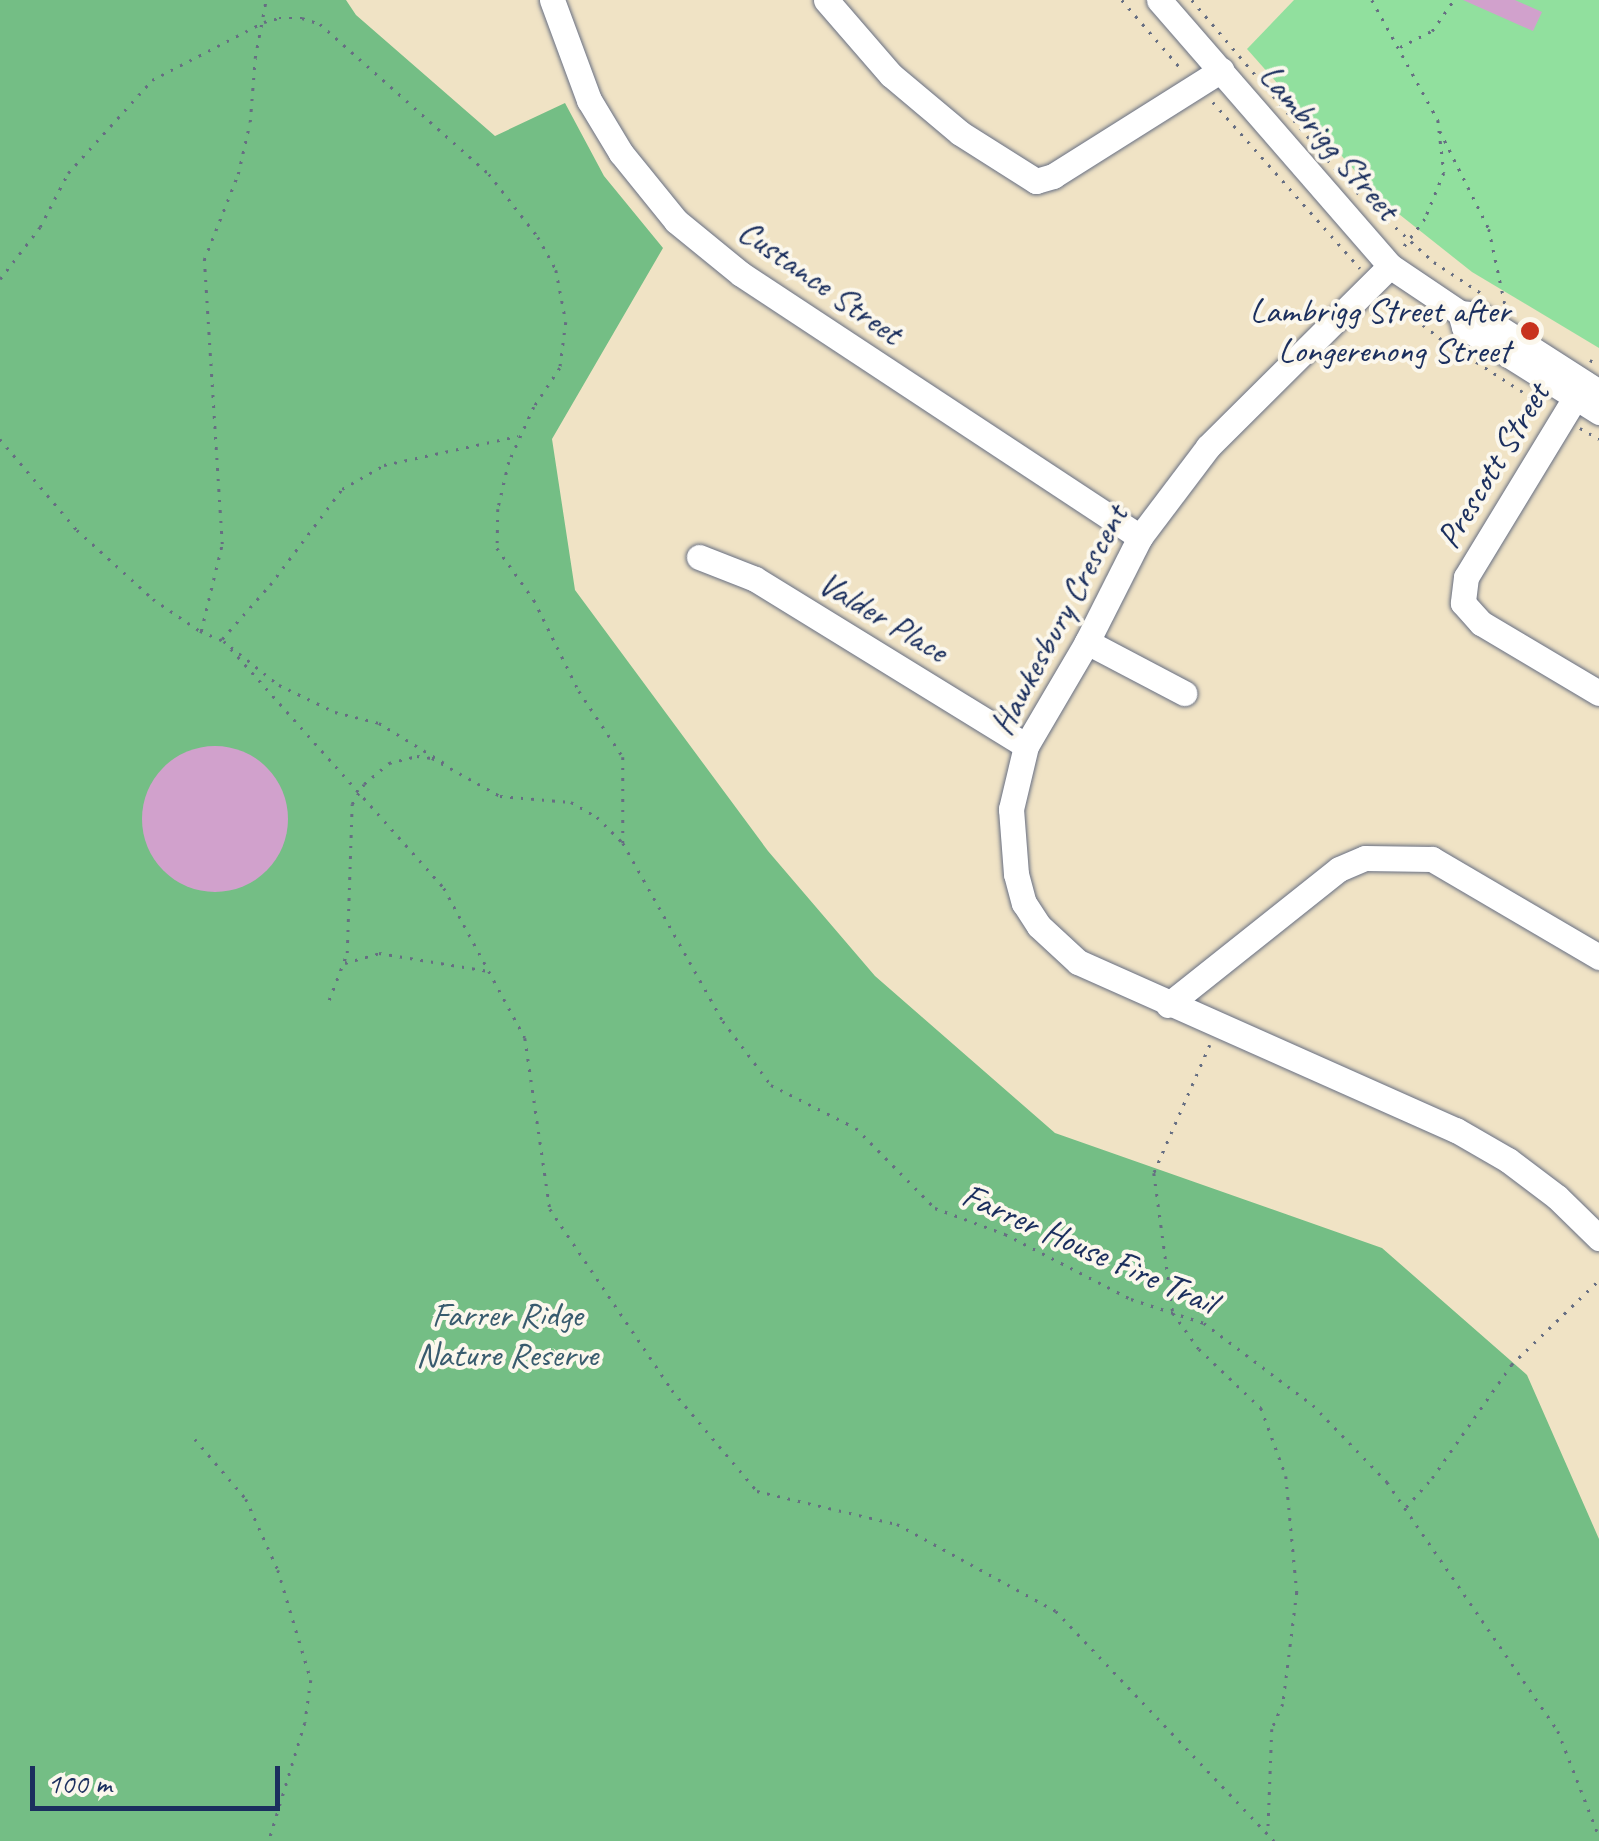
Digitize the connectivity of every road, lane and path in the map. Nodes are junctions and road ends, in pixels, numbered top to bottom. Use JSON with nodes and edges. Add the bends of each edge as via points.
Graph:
{"nodes":[{"id":1,"x":266,"y":0,"type":"edge"},
{"id":2,"x":552,"y":0,"type":"edge"},
{"id":3,"x":826,"y":0,"type":"edge"},
{"id":4,"x":1160,"y":0,"type":"edge"},
{"id":5,"x":1192,"y":0,"type":"edge"},
{"id":6,"x":1372,"y":0,"type":"edge"},
{"id":7,"x":1454,"y":0,"type":"edge"},
{"id":8,"x":264,"y":22,"type":"junction"},
{"id":9,"x":1400,"y":48,"type":"junction"},
{"id":10,"x":1221,"y":70,"type":"junction"},
{"id":11,"x":1439,"y":128,"type":"junction"},
{"id":12,"x":1409,"y":239,"type":"junction"},
{"id":13,"x":1390,"y":266,"type":"junction"},
{"id":14,"x":0,"y":279,"type":"edge"},
{"id":15,"x":1403,"y":294,"type":"dead end"},
{"id":16,"x":1401,"y":308,"type":"dead end"},
{"id":17,"x":1582,"y":355,"type":"dead end"},
{"id":18,"x":1589,"y":384,"type":"edge"},
{"id":19,"x":1599,"y":412,"type":"edge"},
{"id":20,"x":521,"y":436,"type":"junction"},
{"id":21,"x":0,"y":439,"type":"edge"},
{"id":22,"x":1140,"y":537,"type":"junction"},
{"id":23,"x":699,"y":557,"type":"dead end"},
{"id":24,"x":200,"y":631,"type":"junction"},
{"id":25,"x":222,"y":640,"type":"junction"},
{"id":26,"x":1087,"y":642,"type":"junction"},
{"id":27,"x":1599,"y":693,"type":"edge"},
{"id":28,"x":1184,"y":694,"type":"dead end"},
{"id":29,"x":1026,"y":746,"type":"junction"},
{"id":30,"x":451,"y":768,"type":"junction"},
{"id":31,"x":358,"y":794,"type":"junction"},
{"id":32,"x":623,"y":843,"type":"junction"},
{"id":33,"x":1599,"y":957,"type":"edge"},
{"id":34,"x":343,"y":964,"type":"junction"},
{"id":35,"x":490,"y":971,"type":"junction"},
{"id":36,"x":329,"y":1000,"type":"dead end"},
{"id":37,"x":1168,"y":1005,"type":"junction"},
{"id":38,"x":1218,"y":1026,"type":"junction"},
{"id":39,"x":1599,"y":1238,"type":"edge"},
{"id":40,"x":1599,"y":1280,"type":"edge"},
{"id":41,"x":1173,"y":1313,"type":"junction"},
{"id":42,"x":195,"y":1439,"type":"dead end"},
{"id":43,"x":1405,"y":1508,"type":"junction"},
{"id":44,"x":1268,"y":1835,"type":"junction"},
{"id":45,"x":1599,"y":1836,"type":"edge"},
{"id":46,"x":269,"y":1841,"type":"edge"},
{"id":47,"x":1274,"y":1841,"type":"edge"}],
"edges":[{"from":1,"to":8,"type":"path"},
{"from":2,"to":22,"type":"street","name":"Custance Street","via":[[589,100],[620,153],[676,221],[741,274]]},
{"from":3,"to":10,"type":"street","via":[[891,75],[960,133],[1036,181]]},
{"from":4,"to":10,"type":"street","name":"Lambrigg Street"},
{"from":5,"to":12,"type":"path","via":[[1349,184]]},
{"from":6,"to":9,"type":"path"},
{"from":7,"to":9,"type":"path","via":[[1432,30]]},
{"from":8,"to":14,"type":"path","name":"Farrer House Fire Trail","via":[[152,80],[68,173],[40,226]]},
{"from":8,"to":20,"type":"path","name":"Farrer House Fire Trail","via":[[302,18],[320,24],[490,174],[538,237],[556,270],[566,322],[560,368]]},
{"from":8,"to":24,"type":"path","via":[[238,174],[204,260],[222,544]]},
{"from":9,"to":11,"type":"path"},
{"from":10,"to":13,"type":"street","name":"Lambrigg Street"},
{"from":11,"to":12,"type":"path","via":[[1444,173]]},
{"from":11,"to":12,"type":"path","via":[[1489,228],[1507,310]]},
{"from":12,"to":13,"type":"path"},
{"from":13,"to":18,"type":"street","name":"Lambrigg Street","via":[[1460,313],[1464,326]]},
{"from":13,"to":22,"type":"street","name":"Hawkesbury Crescent","via":[[1196,460]]},
{"from":15,"to":16,"type":"path"},
{"from":17,"to":18,"type":"path"},
{"from":18,"to":19,"type":"street","name":"Lambrigg Street"},
{"from":18,"to":27,"type":"street","name":"Prescott Street","via":[[1466,577],[1463,602],[1482,623]]},
{"from":20,"to":25,"type":"path","via":[[384,466],[342,489]]},
{"from":20,"to":32,"type":"path","name":"Farrer House Fire Trail","via":[[498,509],[497,548],[623,758]]},
{"from":21,"to":24,"type":"path","via":[[78,530],[153,599]]},
{"from":22,"to":26,"type":"street","name":"Hawkesbury Crescent"},
{"from":23,"to":29,"type":"street","name":"Valder Place","via":[[755,580]]},
{"from":24,"to":25,"type":"path"},
{"from":25,"to":30,"type":"path","via":[[279,684],[335,712],[394,730]]},
{"from":25,"to":31,"type":"path"},
{"from":26,"to":28,"type":"street"},
{"from":26,"to":29,"type":"street","name":"Hawkesbury Crescent"},
{"from":29,"to":37,"type":"street","name":"Hawkesbury Crescent","via":[[1010,808],[1010,845],[1024,903],[1078,962]]},
{"from":30,"to":31,"type":"path","via":[[432,758],[403,758],[379,768]]},
{"from":30,"to":32,"type":"path","via":[[500,796],[584,807]]},
{"from":31,"to":34,"type":"path","via":[[352,804]]},
{"from":31,"to":35,"type":"path","via":[[444,888]]},
{"from":32,"to":41,"type":"path","name":"Farrer House Fire Trail","via":[[724,1020],[771,1084],[856,1128],[934,1208]]},
{"from":33,"to":37,"type":"street","via":[[1432,859],[1365,858],[1339,869]]},
{"from":34,"to":35,"type":"path","via":[[379,953]]},
{"from":34,"to":36,"type":"path"},
{"from":35,"to":44,"type":"path","via":[[525,1038],[550,1208],[672,1390],[757,1491],[897,1524],[1056,1611]]},
{"from":37,"to":38,"type":"street","name":"Hawkesbury Crescent"},
{"from":38,"to":39,"type":"street","name":"Hawkesbury Crescent","via":[[1456,1130],[1544,1188]]},
{"from":38,"to":41,"type":"path","via":[[1154,1173]]},
{"from":40,"to":43,"type":"path","via":[[1511,1364]]},
{"from":41,"to":43,"type":"path","name":"Farrer House Fire Trail","via":[[1204,1322],[1313,1404]]},
{"from":41,"to":44,"type":"path","via":[[1199,1349],[1261,1408],[1286,1476],[1297,1592],[1282,1704],[1272,1729]]},
{"from":42,"to":46,"type":"path","via":[[246,1499],[278,1570],[310,1680],[305,1722]]},
{"from":43,"to":45,"type":"path","name":"Farrer House Fire Trail","via":[[1558,1730]]},
{"from":44,"to":47,"type":"path"}]}
